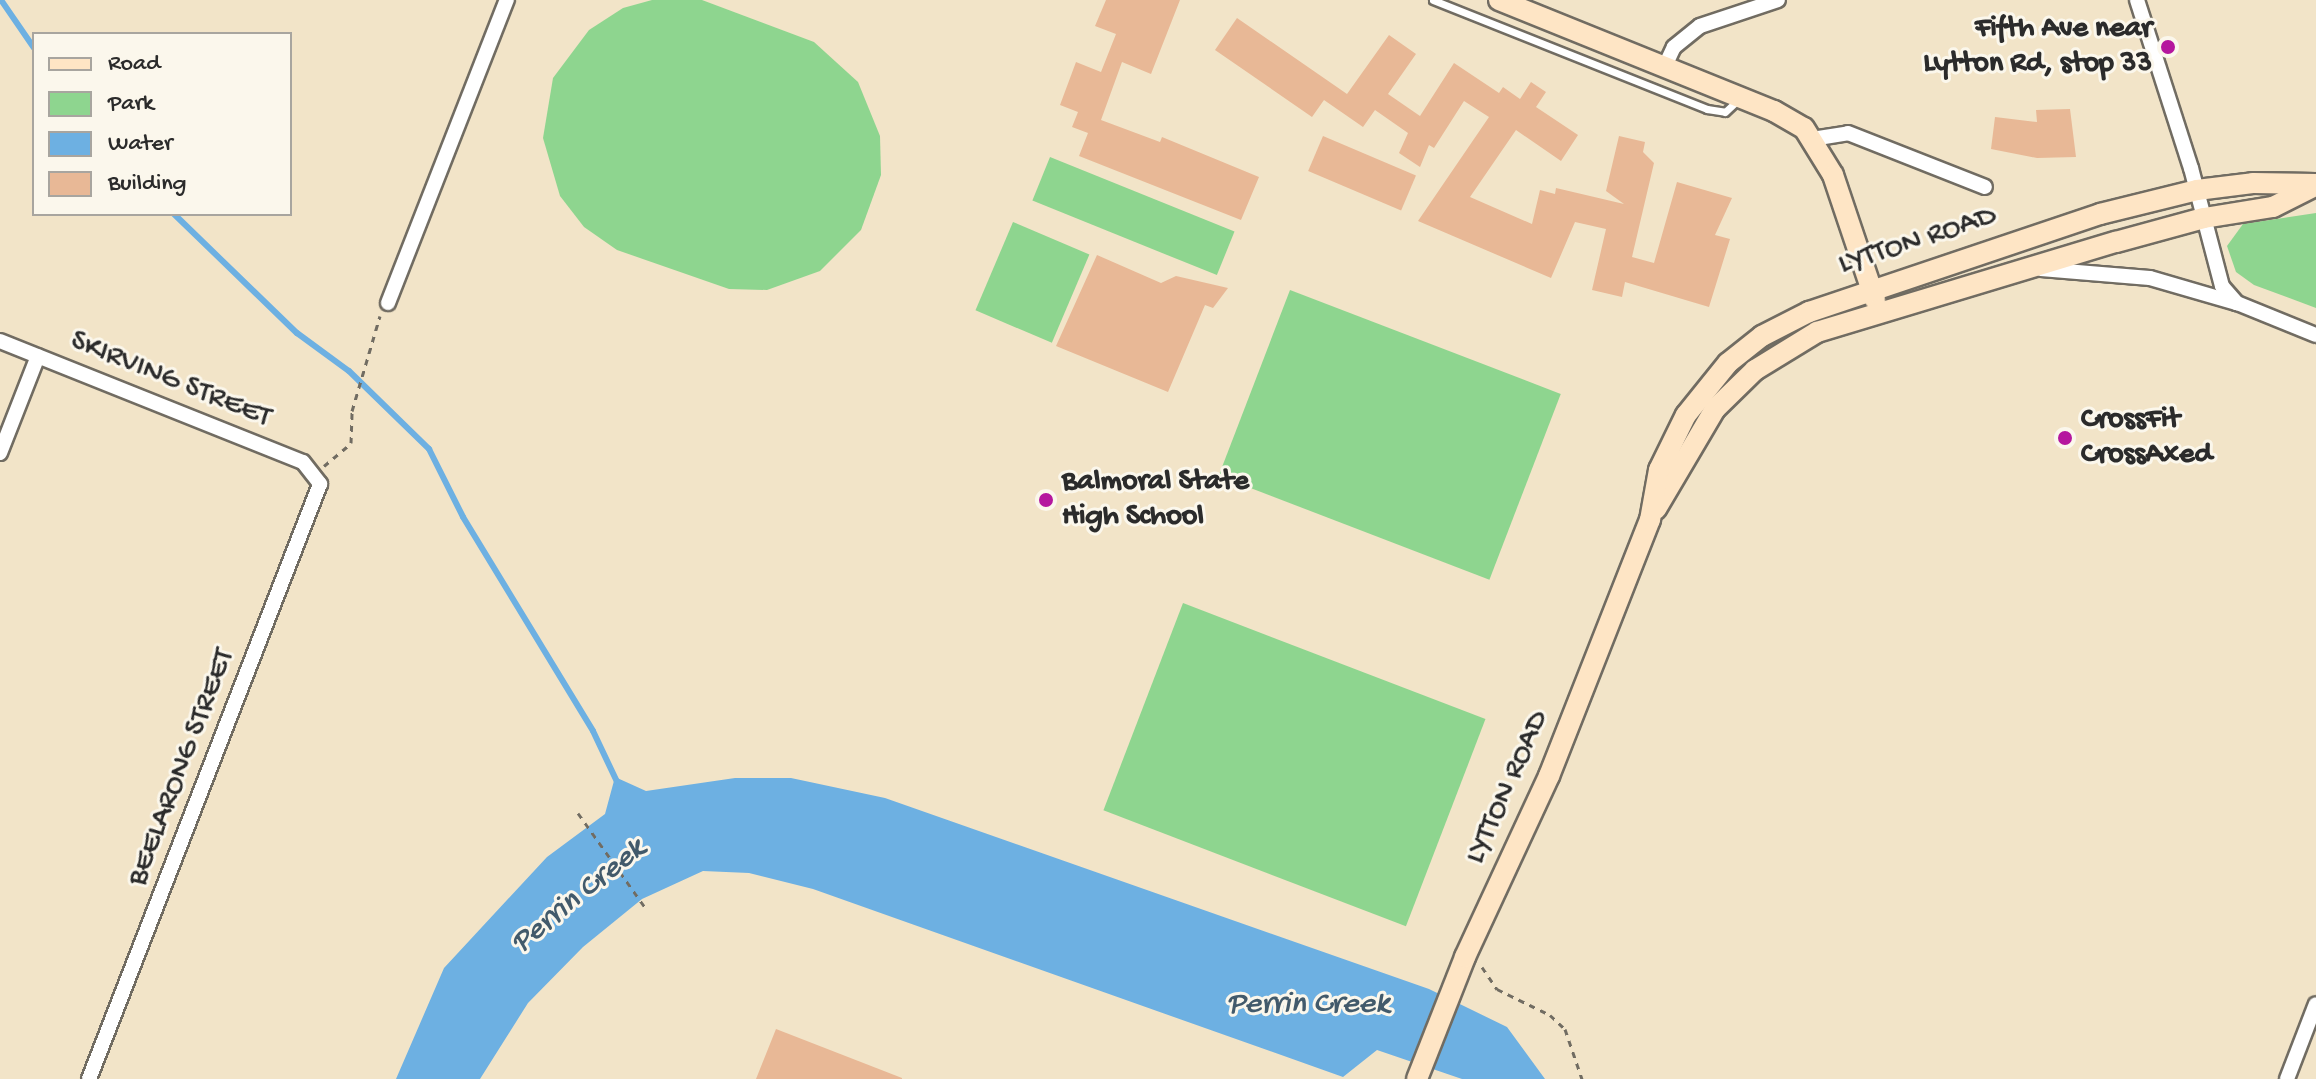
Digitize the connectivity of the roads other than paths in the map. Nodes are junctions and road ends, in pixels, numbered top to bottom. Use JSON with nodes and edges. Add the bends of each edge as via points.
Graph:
{"nodes":[{"id":1,"x":507,"y":0,"type":"edge"},
{"id":2,"x":1433,"y":0,"type":"edge"},
{"id":3,"x":1499,"y":0,"type":"edge"},
{"id":4,"x":1778,"y":0,"type":"edge"},
{"id":5,"x":2137,"y":0,"type":"edge"},
{"id":6,"x":1665,"y":66,"type":"junction"},
{"id":7,"x":1741,"y":97,"type":"junction"},
{"id":8,"x":1812,"y":139,"type":"junction"},
{"id":9,"x":2316,"y":185,"type":"edge"},
{"id":10,"x":1985,"y":187,"type":"dead end"},
{"id":11,"x":2197,"y":190,"type":"junction"},
{"id":12,"x":2204,"y":218,"type":"junction"},
{"id":13,"x":2025,"y":269,"type":"junction"},
{"id":14,"x":1870,"y":288,"type":"junction"},
{"id":15,"x":388,"y":303,"type":"road end"},
{"id":16,"x":2237,"y":303,"type":"junction"},
{"id":17,"x":1879,"y":311,"type":"junction"},
{"id":18,"x":2316,"y":335,"type":"edge"},
{"id":19,"x":0,"y":341,"type":"edge"},
{"id":20,"x":38,"y":356,"type":"junction"},
{"id":21,"x":0,"y":453,"type":"edge"},
{"id":22,"x":317,"y":476,"type":"joint"},
{"id":23,"x":1650,"y":520,"type":"junction"},
{"id":24,"x":2316,"y":1004,"type":"edge"},
{"id":25,"x":89,"y":1079,"type":"edge"},
{"id":26,"x":1417,"y":1079,"type":"edge"},
{"id":27,"x":2287,"y":1079,"type":"edge"}],
"edges":[{"from":1,"to":15,"type":"street"},
{"from":2,"to":7,"type":"lane","via":[[1707,109],[1725,112]]},
{"from":3,"to":6,"type":"main road"},
{"from":4,"to":6,"type":"street","via":[[1700,26],[1674,47]]},
{"from":5,"to":11,"type":"street"},
{"from":6,"to":7,"type":"main road"},
{"from":7,"to":8,"type":"main road","via":[[1793,120]]},
{"from":8,"to":10,"type":"street","via":[[1848,133]]},
{"from":8,"to":14,"type":"main road","via":[[1833,175]]},
{"from":9,"to":11,"type":"main road","name":"LYTTON ROAD","via":[[2253,183]]},
{"from":9,"to":12,"type":"main road","name":"LYTTON ROAD","via":[[2273,207]]},
{"from":11,"to":12,"type":"street"},
{"from":11,"to":14,"type":"main road","name":"LYTTON ROAD","via":[[2100,214]]},
{"from":12,"to":13,"type":"main road","name":"LYTTON ROAD"},
{"from":12,"to":16,"type":"street","via":[[2213,264]]},
{"from":13,"to":16,"type":"street","via":[[2150,278]]},
{"from":13,"to":17,"type":"main road","name":"LYTTON ROAD"},
{"from":14,"to":17,"type":"main road"},
{"from":14,"to":23,"type":"main road","name":"LYTTON ROAD","via":[[1785,323],[1728,363],[1706,386],[1659,470]]},
{"from":16,"to":18,"type":"street"},
{"from":17,"to":23,"type":"main road","name":"LYTTON ROAD","via":[[1817,332],[1755,370],[1699,431]]},
{"from":19,"to":20,"type":"street","name":"SKIRVING STREET"},
{"from":20,"to":21,"type":"street"},
{"from":20,"to":22,"type":"street","name":"SKIRVING STREET","via":[[303,462]]},
{"from":22,"to":25,"type":"street","name":"BEELARONG STREET","via":[[317,498]]},
{"from":23,"to":26,"type":"main road","name":"LYTTON ROAD","via":[[1549,776],[1465,957]]},
{"from":24,"to":27,"type":"street"}]}
